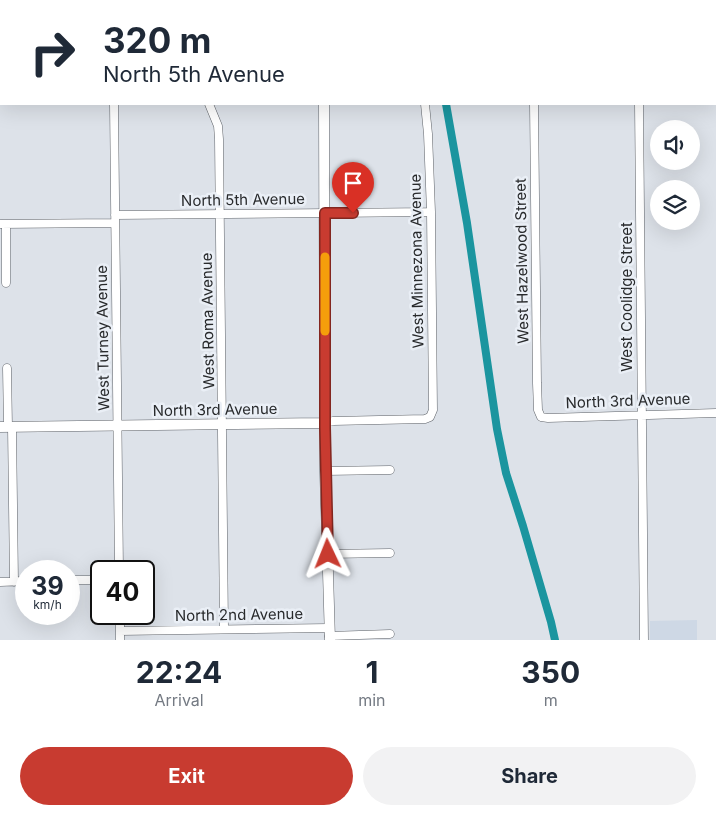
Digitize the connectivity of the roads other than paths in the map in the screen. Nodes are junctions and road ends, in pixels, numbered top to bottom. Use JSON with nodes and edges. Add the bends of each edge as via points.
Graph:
{"nodes":[{"id":1,"x":114,"y":105,"type":"edge"},
{"id":2,"x":209,"y":105,"type":"edge"},
{"id":3,"x":324,"y":105,"type":"edge"},
{"id":4,"x":425,"y":105,"type":"edge"},
{"id":5,"x":534,"y":105,"type":"edge"},
{"id":6,"x":639,"y":105,"type":"edge"},
{"id":7,"x":431,"y":212,"type":"junction"},
{"id":8,"x":221,"y":213,"type":"junction"},
{"id":9,"x":325,"y":213,"type":"junction"},
{"id":10,"x":116,"y":215,"type":"junction"},
{"id":11,"x":115,"y":223,"type":"junction"},
{"id":12,"x":3,"y":224,"type":"edge"},
{"id":13,"x":6,"y":283,"type":"dead end"},
{"id":14,"x":7,"y":368,"type":"dead end"},
{"id":15,"x":716,"y":413,"type":"edge"},
{"id":16,"x":642,"y":416,"type":"junction"},
{"id":17,"x":430,"y":417,"type":"joint"},
{"id":18,"x":541,"y":417,"type":"joint"},
{"id":19,"x":325,"y":423,"type":"junction"},
{"id":20,"x":223,"y":425,"type":"junction"},
{"id":21,"x":118,"y":426,"type":"junction"},
{"id":22,"x":7,"y":427,"type":"edge"},
{"id":23,"x":390,"y":470,"type":"dead end"},
{"id":24,"x":325,"y":471,"type":"junction"},
{"id":25,"x":390,"y":552,"type":"dead end"},
{"id":26,"x":328,"y":554,"type":"junction"},
{"id":27,"x":120,"y":560,"type":"edge"},
{"id":28,"x":0,"y":582,"type":"edge"},
{"id":29,"x":14,"y":582,"type":"joint"},
{"id":30,"x":120,"y":625,"type":"edge"},
{"id":31,"x":224,"y":629,"type":"junction"},
{"id":32,"x":120,"y":631,"type":"junction"},
{"id":33,"x":390,"y":634,"type":"dead end"},
{"id":34,"x":329,"y":635,"type":"edge"},
{"id":35,"x":120,"y":640,"type":"edge"},
{"id":36,"x":644,"y":640,"type":"edge"}],
"edges":[{"from":1,"to":10,"type":"street","name":"West Turney Avenue"},
{"from":2,"to":8,"type":"street","name":"West Roma Avenue","via":[[218,126]]},
{"from":3,"to":9,"type":"street"},
{"from":4,"to":7,"type":"street","name":"West Minnezona Avenue"},
{"from":5,"to":18,"type":"street","name":"West Hazelwood Street","via":[[537,383]]},
{"from":6,"to":16,"type":"street","name":"West Coolidge Street"},
{"from":7,"to":9,"type":"street","name":"North 5th Avenue"},
{"from":7,"to":17,"type":"street","name":"West Minnezona Avenue","via":[[433,410]]},
{"from":8,"to":9,"type":"street","name":"North 5th Avenue"},
{"from":8,"to":10,"type":"street","name":"North 5th Avenue"},
{"from":8,"to":20,"type":"street","name":"West Roma Avenue"},
{"from":9,"to":19,"type":"street"},
{"from":10,"to":11,"type":"street","name":"West Turney Avenue"},
{"from":11,"to":12,"type":"street"},
{"from":11,"to":21,"type":"street","name":"West Turney Avenue"},
{"from":12,"to":13,"type":"street"},
{"from":14,"to":22,"type":"street"},
{"from":15,"to":16,"type":"street","name":"North 3rd Avenue"},
{"from":16,"to":18,"type":"street","name":"North 3rd Avenue"},
{"from":16,"to":36,"type":"street","name":"West Coolidge Street"},
{"from":17,"to":19,"type":"street","name":"North 3rd Avenue"},
{"from":19,"to":20,"type":"street","name":"North 3rd Avenue"},
{"from":19,"to":24,"type":"street"},
{"from":20,"to":21,"type":"street","name":"North 3rd Avenue"},
{"from":20,"to":31,"type":"street","name":"West Roma Avenue"},
{"from":21,"to":22,"type":"street","name":"North 3rd Avenue"},
{"from":21,"to":27,"type":"street","name":"West Turney Avenue"},
{"from":22,"to":29,"type":"street"},
{"from":23,"to":24,"type":"street"},
{"from":24,"to":26,"type":"street"},
{"from":25,"to":26,"type":"street"},
{"from":26,"to":34,"type":"street"},
{"from":28,"to":29,"type":"street"},
{"from":30,"to":32,"type":"street"},
{"from":31,"to":32,"type":"street","name":"North 2nd Avenue"},
{"from":31,"to":34,"type":"street","name":"North 2nd Avenue"},
{"from":32,"to":35,"type":"street"},
{"from":33,"to":34,"type":"street","name":"North 2nd Avenue"}]}
